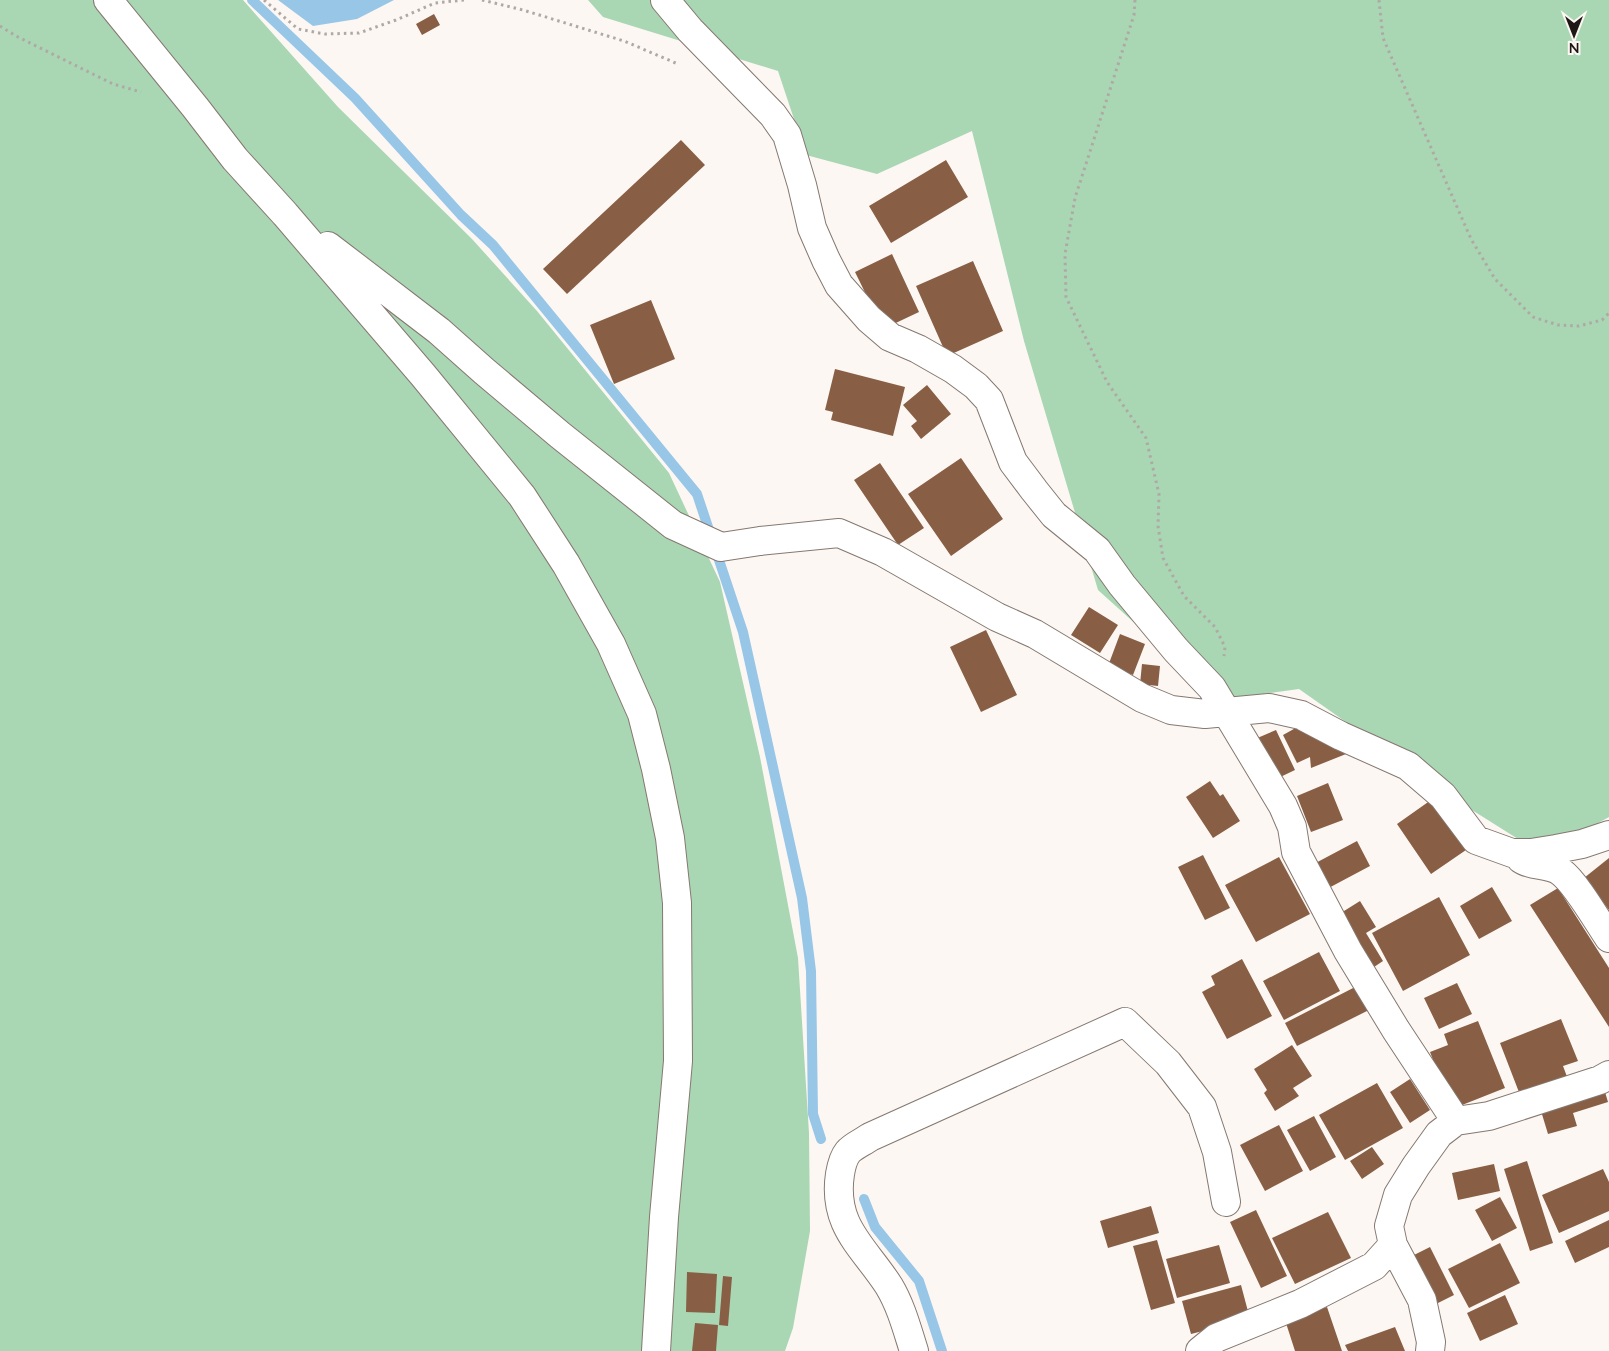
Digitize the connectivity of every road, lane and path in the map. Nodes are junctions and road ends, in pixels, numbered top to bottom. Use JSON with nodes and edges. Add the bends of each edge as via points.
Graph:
{"nodes":[{"id":1,"x":108,"y":0,"type":"edge"},
{"id":2,"x":264,"y":0,"type":"edge"},
{"id":3,"x":464,"y":0,"type":"edge"},
{"id":4,"x":482,"y":0,"type":"edge"},
{"id":5,"x":665,"y":0,"type":"edge"},
{"id":6,"x":1135,"y":0,"type":"edge"},
{"id":7,"x":1380,"y":0,"type":"edge"},
{"id":8,"x":0,"y":26,"type":"edge"},
{"id":9,"x":684,"y":67,"type":"dead end"},
{"id":10,"x":150,"y":94,"type":"dead end"},
{"id":11,"x":285,"y":214,"type":"junction"},
{"id":12,"x":1609,"y":313,"type":"edge"},
{"id":13,"x":1212,"y":688,"type":"junction"},
{"id":14,"x":1226,"y":713,"type":"junction"},
{"id":15,"x":1609,"y":835,"type":"edge"},
{"id":16,"x":1512,"y":853,"type":"junction"},
{"id":17,"x":1609,"y":938,"type":"edge"},
{"id":18,"x":1609,"y":1076,"type":"edge"},
{"id":19,"x":1456,"y":1121,"type":"junction"},
{"id":20,"x":1226,"y":1202,"type":"dead end"},
{"id":21,"x":1393,"y":1245,"type":"junction"},
{"id":22,"x":656,"y":1351,"type":"edge"},
{"id":23,"x":914,"y":1351,"type":"edge"},
{"id":24,"x":1200,"y":1351,"type":"edge"},
{"id":25,"x":1430,"y":1351,"type":"edge"}],
"edges":[{"from":1,"to":11,"type":"street","via":[[235,159]]},
{"from":2,"to":3,"type":"path","via":[[298,29],[325,34],[359,32],[435,3]]},
{"from":4,"to":9,"type":"path","via":[[624,41]]},
{"from":5,"to":13,"type":"street","via":[[773,115],[787,135],[812,228],[839,285],[868,319],[890,336],[954,369],[989,400],[1013,462],[1034,490],[1054,515],[1097,550],[1170,643]]},
{"from":6,"to":13,"type":"path","via":[[1134,15],[1075,198],[1065,254],[1066,297],[1107,382],[1146,438],[1159,494],[1158,526],[1163,558],[1184,596],[1215,628],[1224,647],[1222,675]]},
{"from":7,"to":12,"type":"path","via":[[1383,38],[1471,239],[1495,279],[1532,317],[1558,325],[1579,326],[1602,320]]},
{"from":8,"to":10,"type":"path","via":[[113,84]]},
{"from":11,"to":14,"type":"street","via":[[439,330],[560,435],[673,525],[721,547],[839,533],[883,552],[997,617],[1035,634],[1142,698],[1171,710]]},
{"from":11,"to":22,"type":"street","via":[[522,496],[566,564],[611,644],[642,714],[670,838],[677,903],[678,1061]]},
{"from":13,"to":14,"type":"street"},
{"from":14,"to":16,"type":"street","via":[[1269,708],[1301,715],[1408,766],[1443,796],[1476,840]]},
{"from":14,"to":19,"type":"street","via":[[1284,806],[1292,826],[1296,852],[1348,951]]},
{"from":15,"to":16,"type":"street","via":[[1556,849]]},
{"from":16,"to":17,"type":"street","via":[[1524,862],[1548,865],[1562,872]]},
{"from":18,"to":19,"type":"street","via":[[1497,1113]]},
{"from":19,"to":21,"type":"street","via":[[1439,1134],[1398,1195],[1389,1226]]},
{"from":20,"to":23,"type":"street","via":[[1217,1152],[1202,1107],[1168,1062],[1125,1022],[870,1137],[847,1153],[841,1170],[838,1191],[843,1217],[852,1236],[890,1288]]},
{"from":21,"to":24,"type":"street","via":[[1374,1266],[1300,1304],[1216,1338]]},
{"from":21,"to":25,"type":"street","via":[[1422,1300]]}]}
